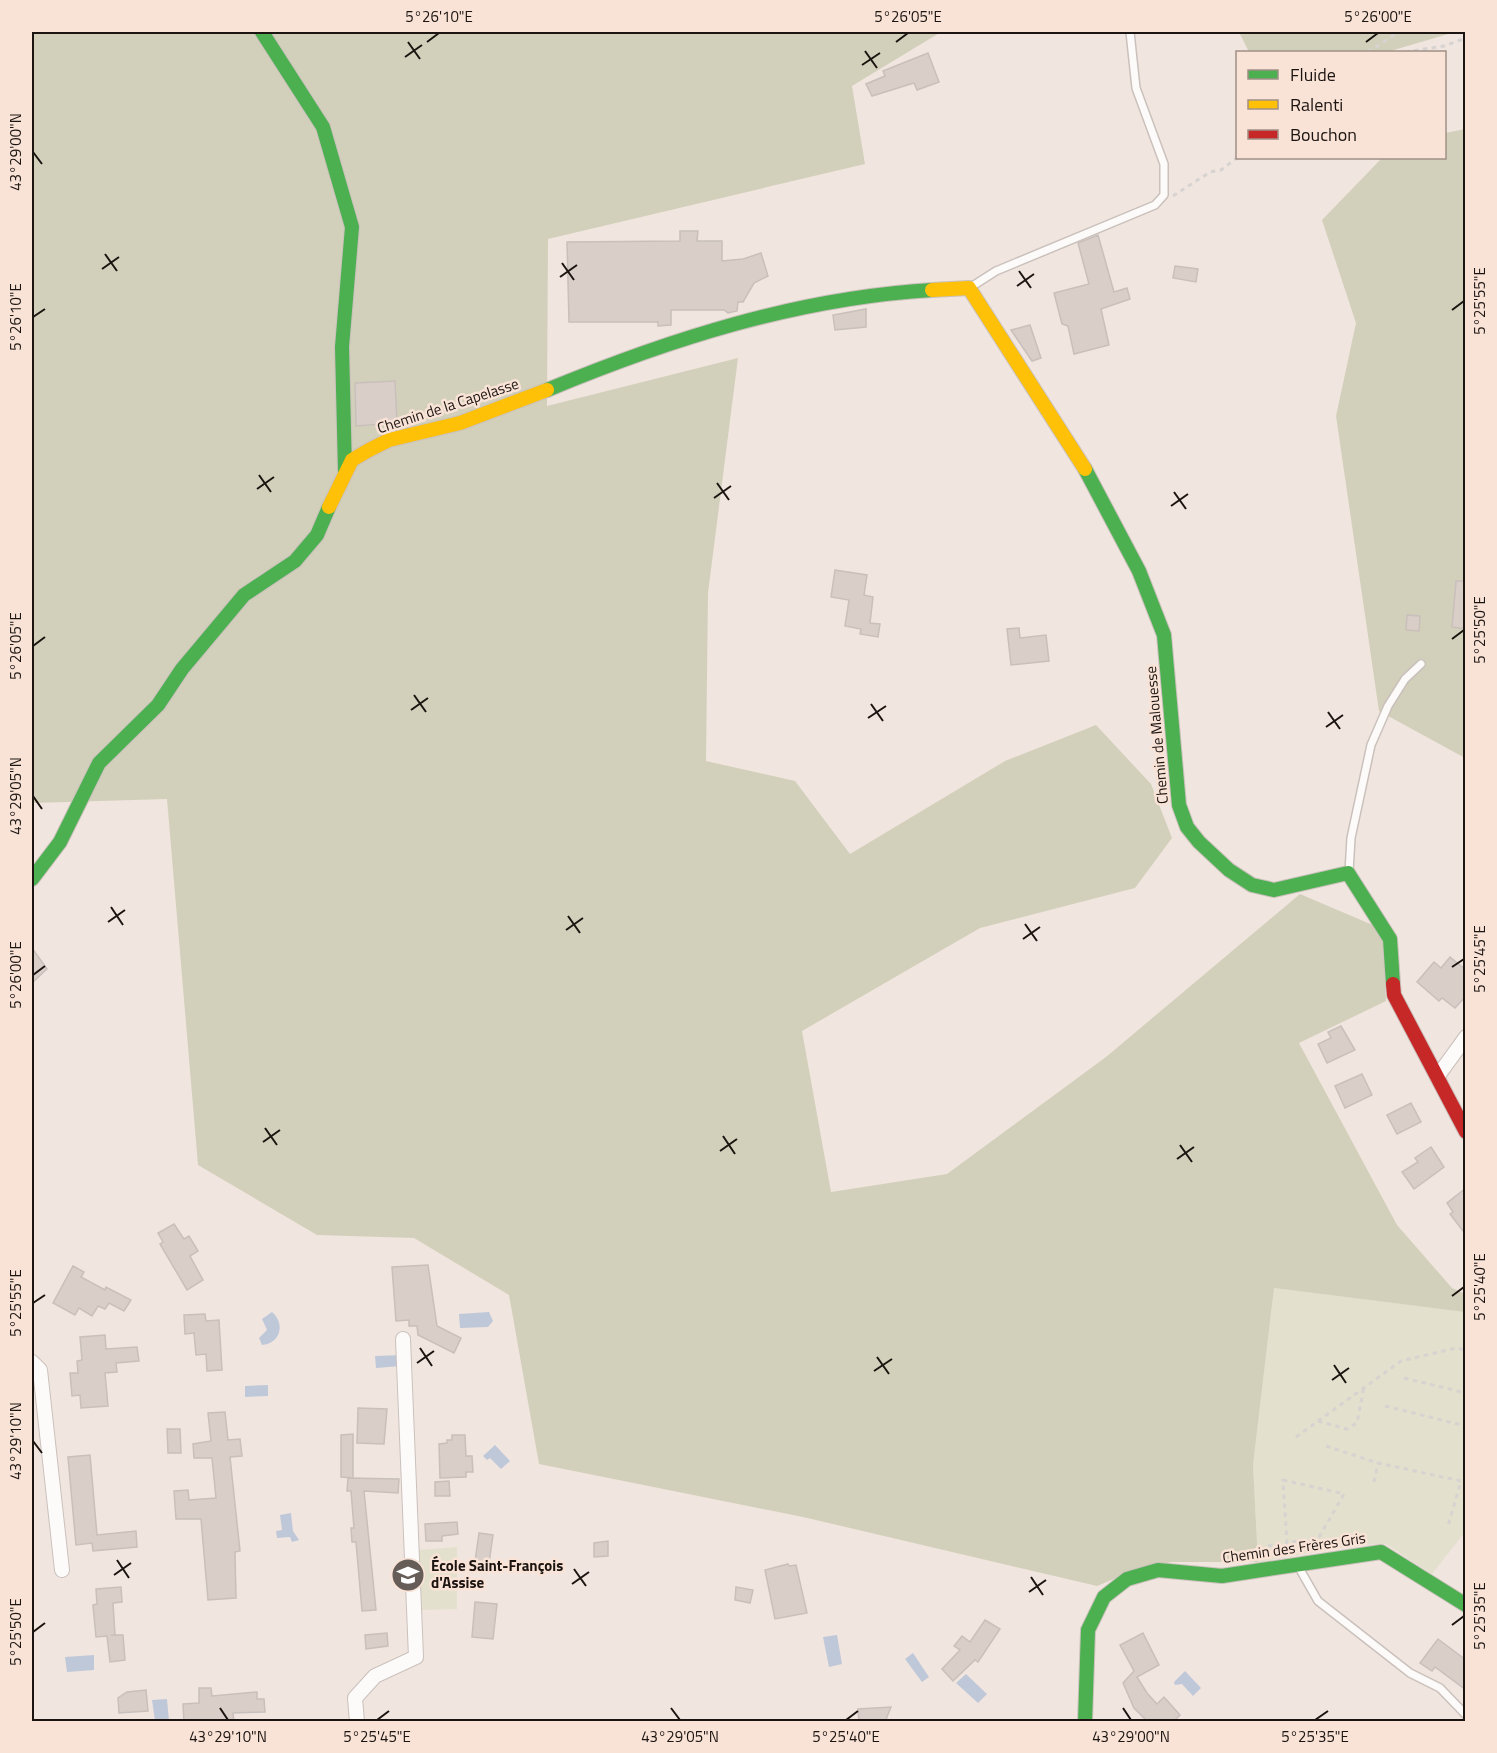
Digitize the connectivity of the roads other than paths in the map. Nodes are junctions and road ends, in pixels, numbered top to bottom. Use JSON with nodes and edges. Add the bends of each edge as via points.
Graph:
{"nodes":[{"id":1,"x":262,"y":32,"type":"edge"},
{"id":2,"x":1130,"y":32,"type":"edge"},
{"id":3,"x":969,"y":288,"type":"junction"},
{"id":4,"x":345,"y":471,"type":"junction"},
{"id":5,"x":1420,"y":664,"type":"dead end"},
{"id":6,"x":1348,"y":873,"type":"junction"},
{"id":7,"x":32,"y":879,"type":"edge"},
{"id":8,"x":1466,"y":1037,"type":"edge"},
{"id":9,"x":1437,"y":1077,"type":"junction"},
{"id":10,"x":1466,"y":1132,"type":"edge"},
{"id":11,"x":403,"y":1339,"type":"dead end"},
{"id":12,"x":32,"y":1362,"type":"edge"},
{"id":13,"x":1298,"y":1565,"type":"junction"},
{"id":14,"x":62,"y":1570,"type":"dead end"},
{"id":15,"x":1466,"y":1605,"type":"edge"},
{"id":16,"x":1466,"y":1715,"type":"edge"},
{"id":17,"x":1088,"y":1719,"type":"edge"},
{"id":18,"x":357,"y":1722,"type":"edge"}],
"edges":[{"from":1,"to":4,"type":"street","via":[[323,127],[352,227],[342,347]]},
{"from":2,"to":3,"type":"lane","via":[[1136,88],[1164,164],[1164,195],[1155,205],[996,271]]},
{"from":3,"to":4,"type":"street","name":"Chemin de la Capelasse","via":[[883,293],[750,319],[632,355],[460,423],[389,440],[352,460]]},
{"from":3,"to":6,"type":"street","name":"Chemin de Malouesse","via":[[1104,503],[1157,611],[1164,635],[1179,805],[1186,827],[1229,870],[1252,885],[1274,890]]},
{"from":4,"to":7,"type":"street","name":"Chemin de la Capelasse","via":[[317,535],[295,561],[231,609],[158,705],[99,763],[60,842]]},
{"from":5,"to":6,"type":"lane","via":[[1388,706],[1371,745],[1351,838]]},
{"from":6,"to":9,"type":"street","via":[[1390,939],[1394,995]]},
{"from":8,"to":9,"type":"street"},
{"from":9,"to":10,"type":"street"},
{"from":11,"to":18,"type":"street","via":[[416,1657],[375,1677],[355,1698]]},
{"from":12,"to":14,"type":"street","via":[[40,1370]]},
{"from":13,"to":15,"type":"street","name":"Chemin des Frères Gris","via":[[1382,1552]]},
{"from":13,"to":16,"type":"lane","via":[[1318,1602],[1410,1673],[1440,1688]]},
{"from":13,"to":17,"type":"street","name":"Chemin des Frères Gris","via":[[1222,1576],[1158,1570],[1127,1579],[1104,1597],[1088,1630]]}]}
